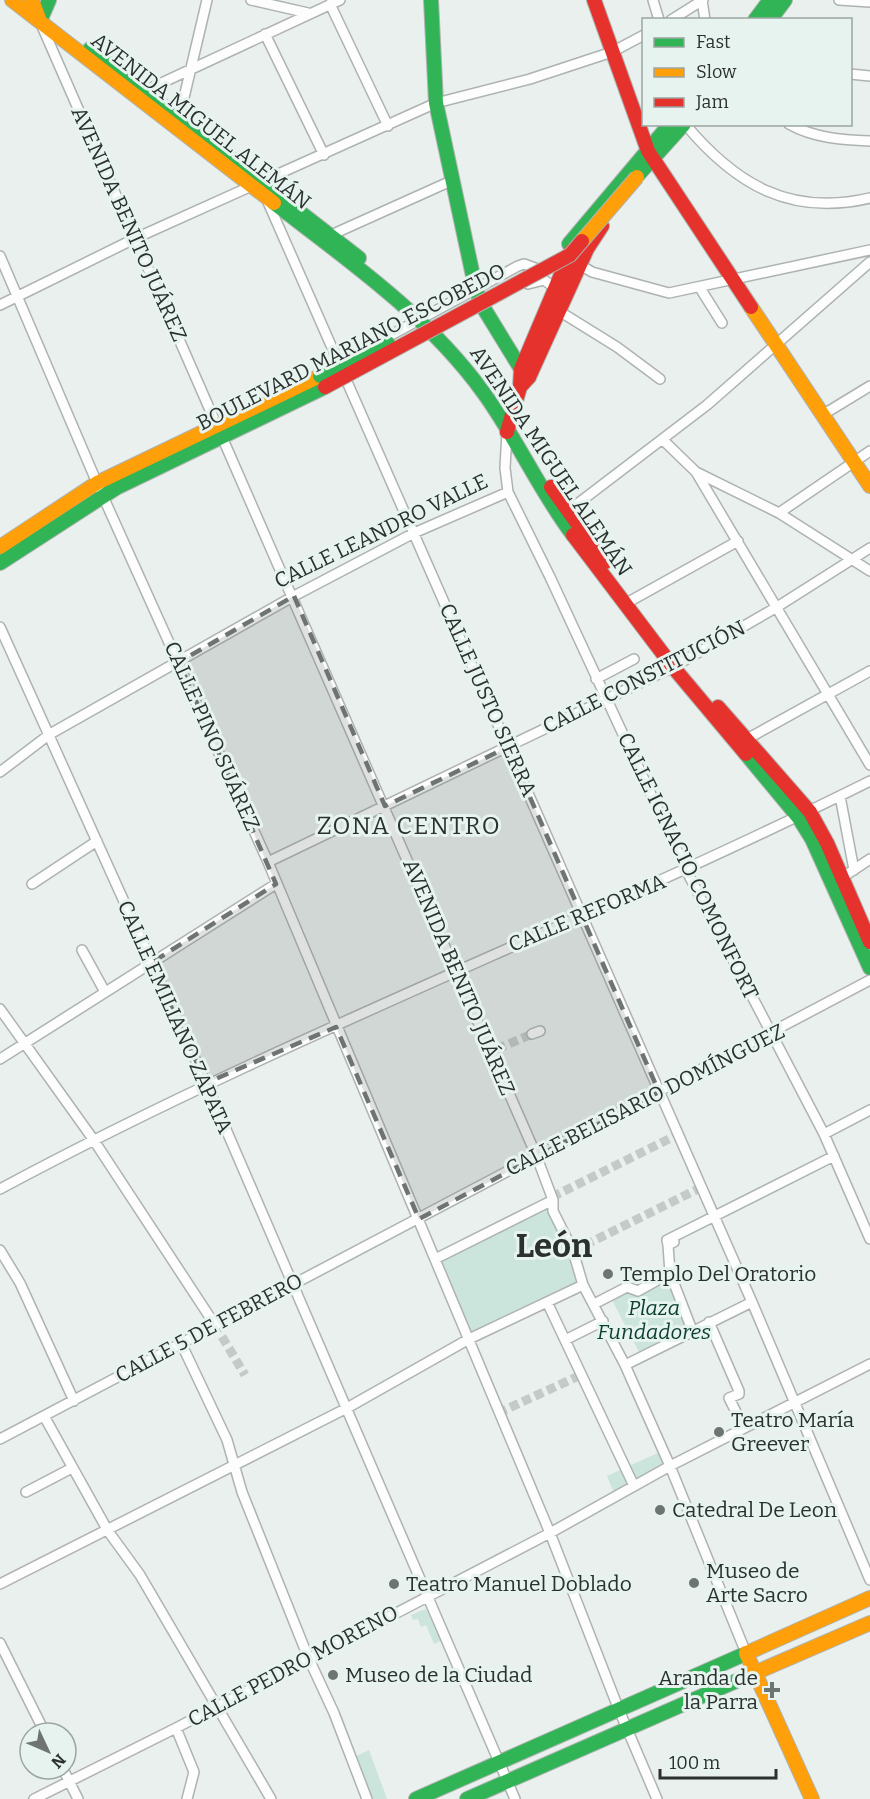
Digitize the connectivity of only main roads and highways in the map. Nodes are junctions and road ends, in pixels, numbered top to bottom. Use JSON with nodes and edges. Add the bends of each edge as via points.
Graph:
{"nodes":[{"id":1,"x":12,"y":0,"type":"edge"},
{"id":2,"x":49,"y":0,"type":"edge"},
{"id":3,"x":431,"y":0,"type":"edge"},
{"id":4,"x":594,"y":0,"type":"edge"},
{"id":5,"x":770,"y":0,"type":"edge"},
{"id":6,"x":785,"y":0,"type":"edge"},
{"id":7,"x":36,"y":7,"type":"edge"},
{"id":8,"x":756,"y":18,"type":"edge"},
{"id":9,"x":772,"y":18,"type":"edge"},
{"id":10,"x":669,"y":126,"type":"edge"},
{"id":11,"x":683,"y":126,"type":"edge"},
{"id":12,"x":651,"y":156,"type":"junction"},
{"id":13,"x":256,"y":184,"type":"junction"},
{"id":14,"x":292,"y":218,"type":"junction"},
{"id":15,"x":278,"y":226,"type":"road end"},
{"id":16,"x":574,"y":239,"type":"junction"},
{"id":17,"x":422,"y":318,"type":"junction"},
{"id":18,"x":523,"y":378,"type":"junction"},
{"id":19,"x":326,"y":380,"type":"junction"},
{"id":20,"x":509,"y":427,"type":"junction"},
{"id":21,"x":870,"y":486,"type":"edge"},
{"id":22,"x":100,"y":489,"type":"junction"},
{"id":23,"x":0,"y":547,"type":"edge"},
{"id":24,"x":0,"y":563,"type":"edge"},
{"id":25,"x":677,"y":665,"type":"junction"},
{"id":26,"x":804,"y":815,"type":"junction"},
{"id":27,"x":870,"y":942,"type":"edge"},
{"id":28,"x":870,"y":968,"type":"edge"},
{"id":29,"x":870,"y":1598,"type":"edge"},
{"id":30,"x":870,"y":1623,"type":"edge"},
{"id":31,"x":746,"y":1653,"type":"junction"},
{"id":32,"x":754,"y":1673,"type":"junction"},
{"id":33,"x":416,"y":1799,"type":"edge"},
{"id":34,"x":467,"y":1799,"type":"edge"},
{"id":35,"x":812,"y":1799,"type":"edge"}],
"edges":[{"from":1,"to":7,"type":"main road","name":"AVENIDA MIGUEL ALEMÁN"},
{"from":2,"to":7,"type":"main road"},
{"from":3,"to":18,"type":"main road","via":[[436,103],[476,290]]},
{"from":4,"to":12,"type":"main road"},
{"from":5,"to":8,"type":"main road"},
{"from":6,"to":9,"type":"main road"},
{"from":7,"to":13,"type":"main road","name":"AVENIDA MIGUEL ALEMÁN","via":[[138,93]]},
{"from":10,"to":12,"type":"main road","name":"BOULEVARD MARIANO ESCOBEDO"},
{"from":11,"to":12,"type":"main road","name":"BOULEVARD MARIANO ESCOBEDO"},
{"from":12,"to":16,"type":"main road","name":"BOULEVARD MARIANO ESCOBEDO"},
{"from":12,"to":18,"type":"main road","name":"CALLE LEANDRO VALLE","via":[[579,266]]},
{"from":12,"to":19,"type":"main road","name":"BOULEVARD MARIANO ESCOBEDO","bridge":true,"via":[[570,255]]},
{"from":12,"to":21,"type":"main road"},
{"from":13,"to":14,"type":"main road","name":"AVENIDA MIGUEL ALEMÁN","via":[[267,200]]},
{"from":13,"to":17,"type":"main road","name":"AVENIDA MIGUEL ALEMÁN","via":[[331,235]]},
{"from":14,"to":15,"type":"main road"},
{"from":14,"to":17,"type":"main road","name":"AVENIDA MIGUEL ALEMÁN"},
{"from":16,"to":18,"type":"main road","name":"CALLE LEANDRO VALLE"},
{"from":16,"to":19,"type":"main road","name":"BOULEVARD MARIANO ESCOBEDO","bridge":true,"via":[[541,263]]},
{"from":17,"to":20,"type":"main road","name":"AVENIDA MIGUEL ALEMÁN"},
{"from":18,"to":20,"type":"main road","name":"CALLE LEANDRO VALLE"},
{"from":19,"to":22,"type":"main road","name":"BOULEVARD MARIANO ESCOBEDO"},
{"from":20,"to":25,"type":"main road","name":"AVENIDA MIGUEL ALEMÁN"},
{"from":20,"to":25,"type":"main road","name":"AVENIDA MIGUEL ALEMÁN","via":[[561,520]]},
{"from":22,"to":23,"type":"main road","name":"BOULEVARD MARIANO ESCOBEDO"},
{"from":22,"to":24,"type":"main road","name":"BOULEVARD MARIANO ESCOBEDO"},
{"from":25,"to":26,"type":"main road","name":"AVENIDA MIGUEL ALEMÁN"},
{"from":25,"to":26,"type":"main road","name":"AVENIDA MIGUEL ALEMÁN","via":[[747,739]]},
{"from":26,"to":27,"type":"main road","name":"AVENIDA MIGUEL ALEMÁN","via":[[848,873]]},
{"from":26,"to":28,"type":"main road","name":"AVENIDA MIGUEL ALEMÁN"},
{"from":29,"to":31,"type":"main road"},
{"from":30,"to":32,"type":"main road"},
{"from":31,"to":32,"type":"main road"},
{"from":31,"to":33,"type":"main road"},
{"from":32,"to":34,"type":"main road"},
{"from":32,"to":35,"type":"main road"}]}
